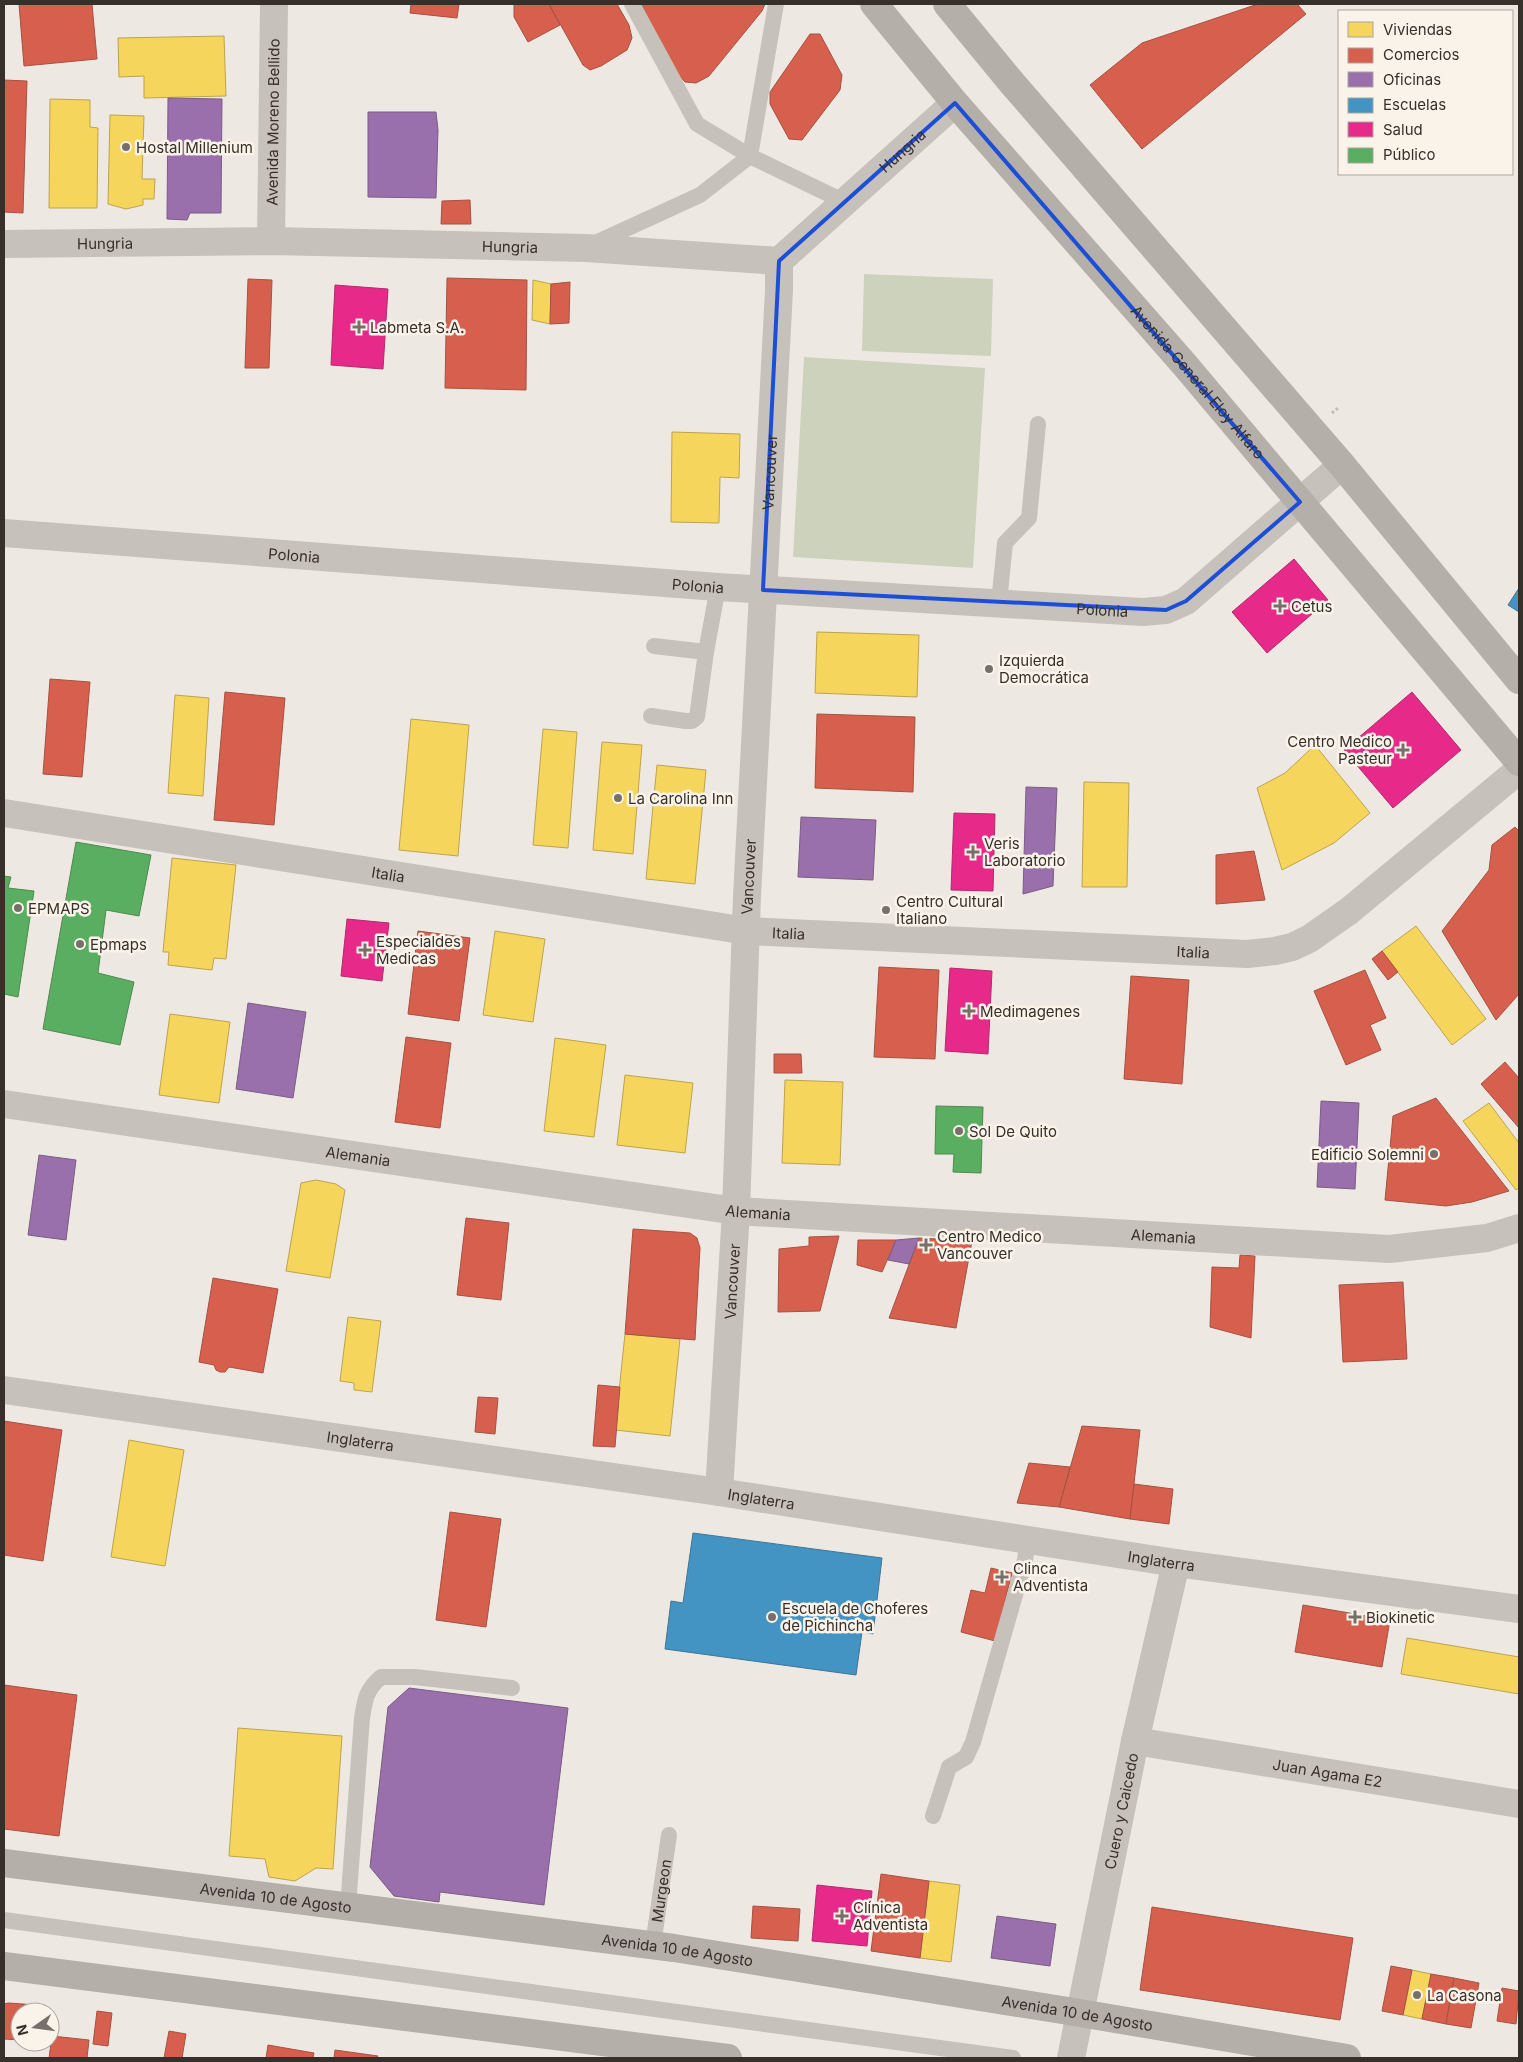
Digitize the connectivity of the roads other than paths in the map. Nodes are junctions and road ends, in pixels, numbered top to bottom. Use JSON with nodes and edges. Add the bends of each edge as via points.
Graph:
{"nodes":[{"id":1,"x":274,"y":4,"type":"edge"},
{"id":2,"x":632,"y":4,"type":"edge"},
{"id":3,"x":776,"y":4,"type":"edge"},
{"id":4,"x":874,"y":4,"type":"edge"},
{"id":5,"x":947,"y":4,"type":"edge"},
{"id":6,"x":955,"y":103,"type":"junction"},
{"id":7,"x":750,"y":156,"type":"junction"},
{"id":8,"x":845,"y":202,"type":"junction"},
{"id":9,"x":271,"y":242,"type":"junction"},
{"id":10,"x":4,"y":244,"type":"edge"},
{"id":11,"x":586,"y":248,"type":"junction"},
{"id":12,"x":779,"y":261,"type":"junction"},
{"id":13,"x":1038,"y":424,"type":"dead end"},
{"id":14,"x":1342,"y":465,"type":"junction"},
{"id":15,"x":1300,"y":502,"type":"junction"},
{"id":16,"x":4,"y":534,"type":"edge"},
{"id":17,"x":718,"y":587,"type":"junction"},
{"id":18,"x":763,"y":590,"type":"junction"},
{"id":19,"x":999,"y":603,"type":"junction"},
{"id":20,"x":654,"y":646,"type":"dead end"},
{"id":21,"x":706,"y":652,"type":"junction"},
{"id":22,"x":1519,"y":680,"type":"edge"},
{"id":23,"x":650,"y":716,"type":"dead end"},
{"id":24,"x":1519,"y":762,"type":"edge"},
{"id":25,"x":1519,"y":770,"type":"edge"},
{"id":26,"x":4,"y":813,"type":"edge"},
{"id":27,"x":747,"y":931,"type":"junction"},
{"id":28,"x":4,"y":1104,"type":"edge"},
{"id":29,"x":736,"y":1211,"type":"junction"},
{"id":30,"x":1519,"y":1228,"type":"edge"},
{"id":31,"x":4,"y":1390,"type":"edge"},
{"id":32,"x":719,"y":1492,"type":"junction"},
{"id":33,"x":1028,"y":1540,"type":"junction"},
{"id":34,"x":1176,"y":1563,"type":"junction"},
{"id":35,"x":1519,"y":1610,"type":"edge"},
{"id":36,"x":512,"y":1688,"type":"dead end"},
{"id":37,"x":1135,"y":1741,"type":"junction"},
{"id":38,"x":1519,"y":1804,"type":"edge"},
{"id":39,"x":933,"y":1816,"type":"dead end"},
{"id":40,"x":669,"y":1835,"type":"dead end"},
{"id":41,"x":4,"y":1864,"type":"edge"},
{"id":42,"x":348,"y":1907,"type":"junction"},
{"id":43,"x":4,"y":1920,"type":"edge"},
{"id":44,"x":653,"y":1945,"type":"junction"},
{"id":45,"x":4,"y":1966,"type":"edge"},
{"id":46,"x":1080,"y":2013,"type":"junction"},
{"id":47,"x":657,"y":2053,"type":"edge"},
{"id":48,"x":728,"y":2058,"type":"edge"},
{"id":49,"x":1013,"y":2058,"type":"edge"},
{"id":50,"x":1071,"y":2058,"type":"edge"},
{"id":51,"x":1347,"y":2058,"type":"edge"}],
"edges":[{"from":1,"to":9,"type":"street","name":"Avenida Moreno Bellido"},
{"from":2,"to":7,"type":"lane","via":[[697,124]]},
{"from":3,"to":7,"type":"lane"},
{"from":4,"to":6,"type":"main road","name":"Avenida General Eloy Alfaro"},
{"from":5,"to":14,"type":"main road"},
{"from":6,"to":8,"type":"street","name":"Hungria"},
{"from":6,"to":15,"type":"main road","name":"Avenida General Eloy Alfaro","via":[[1184,364]]},
{"from":7,"to":8,"type":"lane"},
{"from":7,"to":11,"type":"lane","via":[[700,195]]},
{"from":8,"to":12,"type":"street","name":"Hungria"},
{"from":9,"to":10,"type":"street","name":"Hungria"},
{"from":9,"to":11,"type":"street","name":"Hungria"},
{"from":11,"to":12,"type":"street","name":"Hungria"},
{"from":12,"to":18,"type":"street","name":"Vancouver"},
{"from":13,"to":19,"type":"lane","via":[[1029,518],[1005,543]]},
{"from":14,"to":15,"type":"street","name":"Polonia"},
{"from":14,"to":22,"type":"main road"},
{"from":15,"to":19,"type":"street","name":"Polonia","via":[[1186,600],[1166,610],[1143,612]]},
{"from":15,"to":24,"type":"main road","name":"Avenida General Eloy Alfaro"},
{"from":16,"to":17,"type":"street","name":"Polonia"},
{"from":17,"to":18,"type":"street","name":"Polonia"},
{"from":17,"to":21,"type":"lane"},
{"from":18,"to":19,"type":"street","name":"Polonia"},
{"from":18,"to":27,"type":"street","name":"Vancouver"},
{"from":20,"to":21,"type":"lane"},
{"from":21,"to":23,"type":"lane","via":[[696,717],[686,721]]},
{"from":25,"to":27,"type":"street","name":"Italia","via":[[1349,912],[1309,938],[1276,951],[1247,954]]},
{"from":26,"to":27,"type":"street","name":"Italia"},
{"from":27,"to":29,"type":"street","name":"Vancouver"},
{"from":28,"to":29,"type":"street","name":"Alemania"},
{"from":29,"to":30,"type":"street","name":"Alemania","via":[[1389,1249],[1487,1238]]},
{"from":29,"to":32,"type":"street","name":"Vancouver"},
{"from":31,"to":32,"type":"street","name":"Inglaterra"},
{"from":32,"to":33,"type":"street","name":"Inglaterra"},
{"from":33,"to":34,"type":"street","name":"Inglaterra"},
{"from":33,"to":39,"type":"lane","via":[[973,1742],[966,1757],[949,1767]]},
{"from":34,"to":35,"type":"street","name":"Inglaterra"},
{"from":34,"to":37,"type":"street","name":"Cuero y Caicedo"},
{"from":36,"to":42,"type":"lane","via":[[415,1677],[381,1677],[371,1686],[362,1718]]},
{"from":37,"to":38,"type":"street","name":"Juan Agama E2"},
{"from":37,"to":46,"type":"street","name":"Cuero y Caicedo"},
{"from":40,"to":44,"type":"lane","name":"Murgeon"},
{"from":41,"to":42,"type":"main road","name":"Avenida 10 de Agosto"},
{"from":42,"to":44,"type":"main road","name":"Avenida 10 de Agosto"},
{"from":43,"to":49,"type":"lane"},
{"from":44,"to":46,"type":"main road","name":"Avenida 10 de Agosto"},
{"from":45,"to":47,"type":"main road"},
{"from":46,"to":50,"type":"street","name":"Cuero y Caicedo"},
{"from":46,"to":51,"type":"main road","name":"Avenida 10 de Agosto"},
{"from":47,"to":48,"type":"main road"}]}
